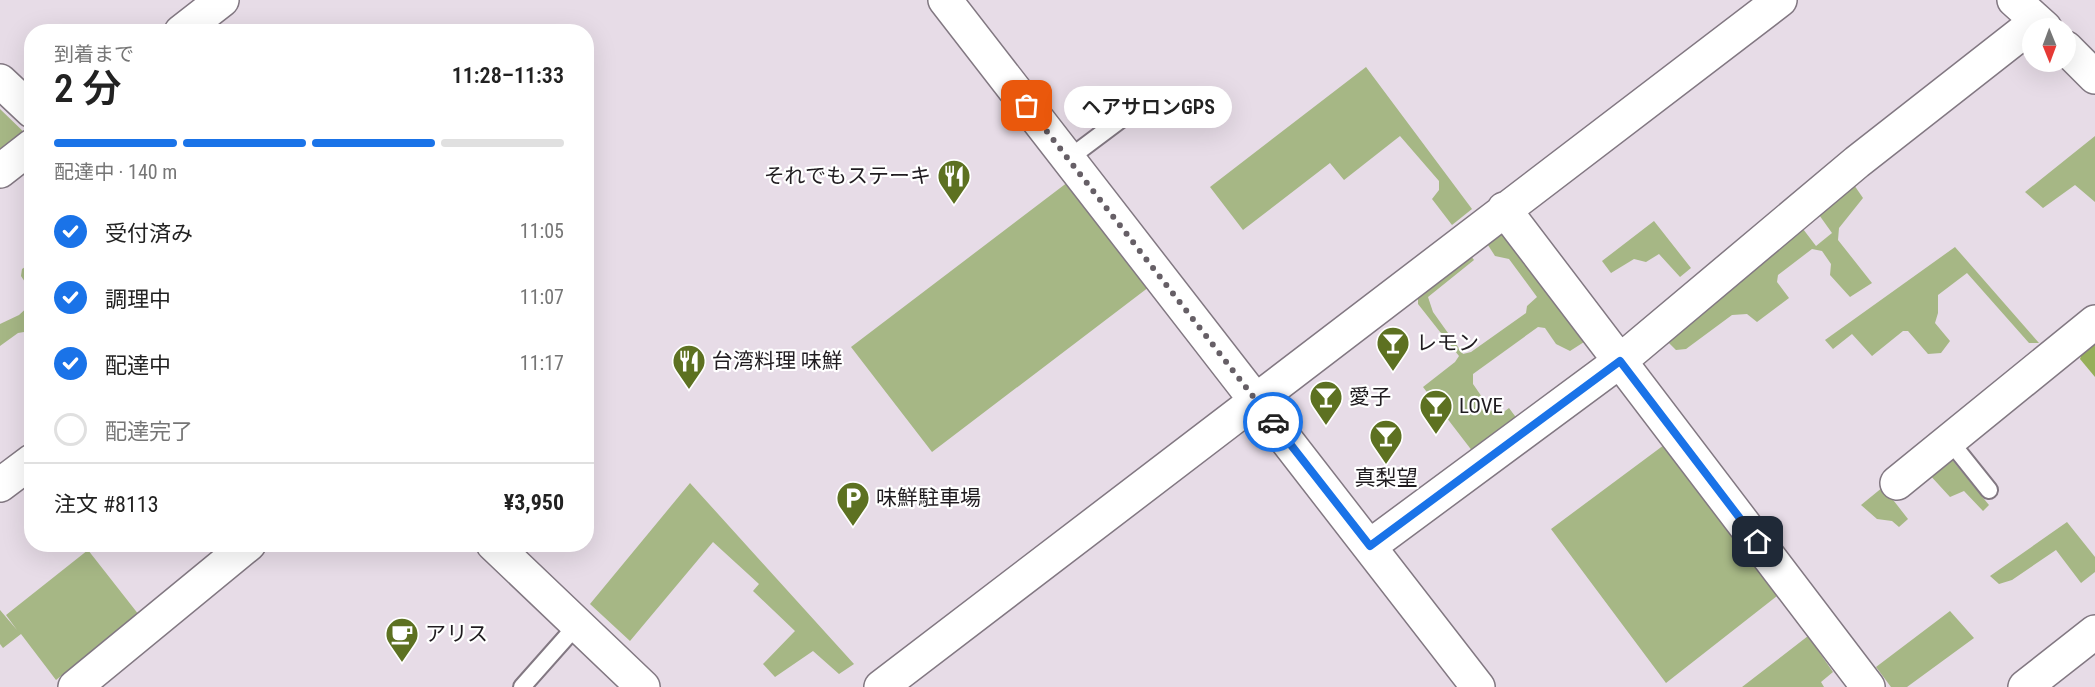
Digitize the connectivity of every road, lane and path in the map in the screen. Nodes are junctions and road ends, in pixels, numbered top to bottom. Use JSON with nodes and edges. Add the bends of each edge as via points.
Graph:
{"nodes":[{"id":1,"x":945,"y":0,"type":"edge"},
{"id":2,"x":1780,"y":0,"type":"edge"},
{"id":3,"x":214,"y":2,"type":"edge"},
{"id":4,"x":2032,"y":17,"type":"edge"},
{"id":5,"x":190,"y":24,"type":"edge"},
{"id":6,"x":2076,"y":58,"type":"edge"},
{"id":7,"x":2095,"y":77,"type":"edge"},
{"id":8,"x":0,"y":81,"type":"edge"},
{"id":9,"x":1152,"y":96,"type":"dead end"},
{"id":10,"x":24,"y":104,"type":"edge"},
{"id":11,"x":24,"y":152,"type":"edge"},
{"id":12,"x":1068,"y":159,"type":"junction"},
{"id":13,"x":0,"y":171,"type":"edge"},
{"id":14,"x":1504,"y":209,"type":"junction"},
{"id":15,"x":2095,"y":322,"type":"edge"},
{"id":16,"x":1620,"y":361,"type":"junction"},
{"id":17,"x":1255,"y":400,"type":"junction"},
{"id":18,"x":1949,"y":440,"type":"junction"},
{"id":19,"x":24,"y":467,"type":"edge"},
{"id":20,"x":1897,"y":483,"type":"dead end"},
{"id":21,"x":0,"y":485,"type":"edge"},
{"id":22,"x":1989,"y":490,"type":"dead end"},
{"id":23,"x":1370,"y":546,"type":"junction"},
{"id":24,"x":239,"y":552,"type":"edge"},
{"id":25,"x":501,"y":552,"type":"edge"},
{"id":26,"x":577,"y":625,"type":"junction"},
{"id":27,"x":2095,"y":633,"type":"edge"},
{"id":28,"x":75,"y":687,"type":"edge"},
{"id":29,"x":522,"y":687,"type":"edge"},
{"id":30,"x":643,"y":687,"type":"edge"},
{"id":31,"x":881,"y":687,"type":"edge"},
{"id":32,"x":1478,"y":687,"type":"edge"},
{"id":33,"x":1869,"y":687,"type":"edge"},
{"id":34,"x":2025,"y":687,"type":"edge"}],
"edges":[{"from":1,"to":12,"type":"street"},
{"from":2,"to":14,"type":"street"},
{"from":3,"to":5,"type":"street"},
{"from":4,"to":16,"type":"street"},
{"from":6,"to":7,"type":"street"},
{"from":8,"to":10,"type":"street"},
{"from":9,"to":12,"type":"lane"},
{"from":11,"to":13,"type":"street"},
{"from":12,"to":17,"type":"street"},
{"from":14,"to":16,"type":"street"},
{"from":14,"to":17,"type":"street"},
{"from":15,"to":18,"type":"street"},
{"from":16,"to":23,"type":"street"},
{"from":16,"to":33,"type":"street"},
{"from":17,"to":23,"type":"street"},
{"from":17,"to":31,"type":"street"},
{"from":18,"to":20,"type":"street"},
{"from":18,"to":22,"type":"lane"},
{"from":19,"to":21,"type":"street"},
{"from":23,"to":32,"type":"street"},
{"from":24,"to":28,"type":"street"},
{"from":25,"to":26,"type":"street"},
{"from":26,"to":29,"type":"lane"},
{"from":26,"to":30,"type":"street"},
{"from":27,"to":34,"type":"street"}]}
